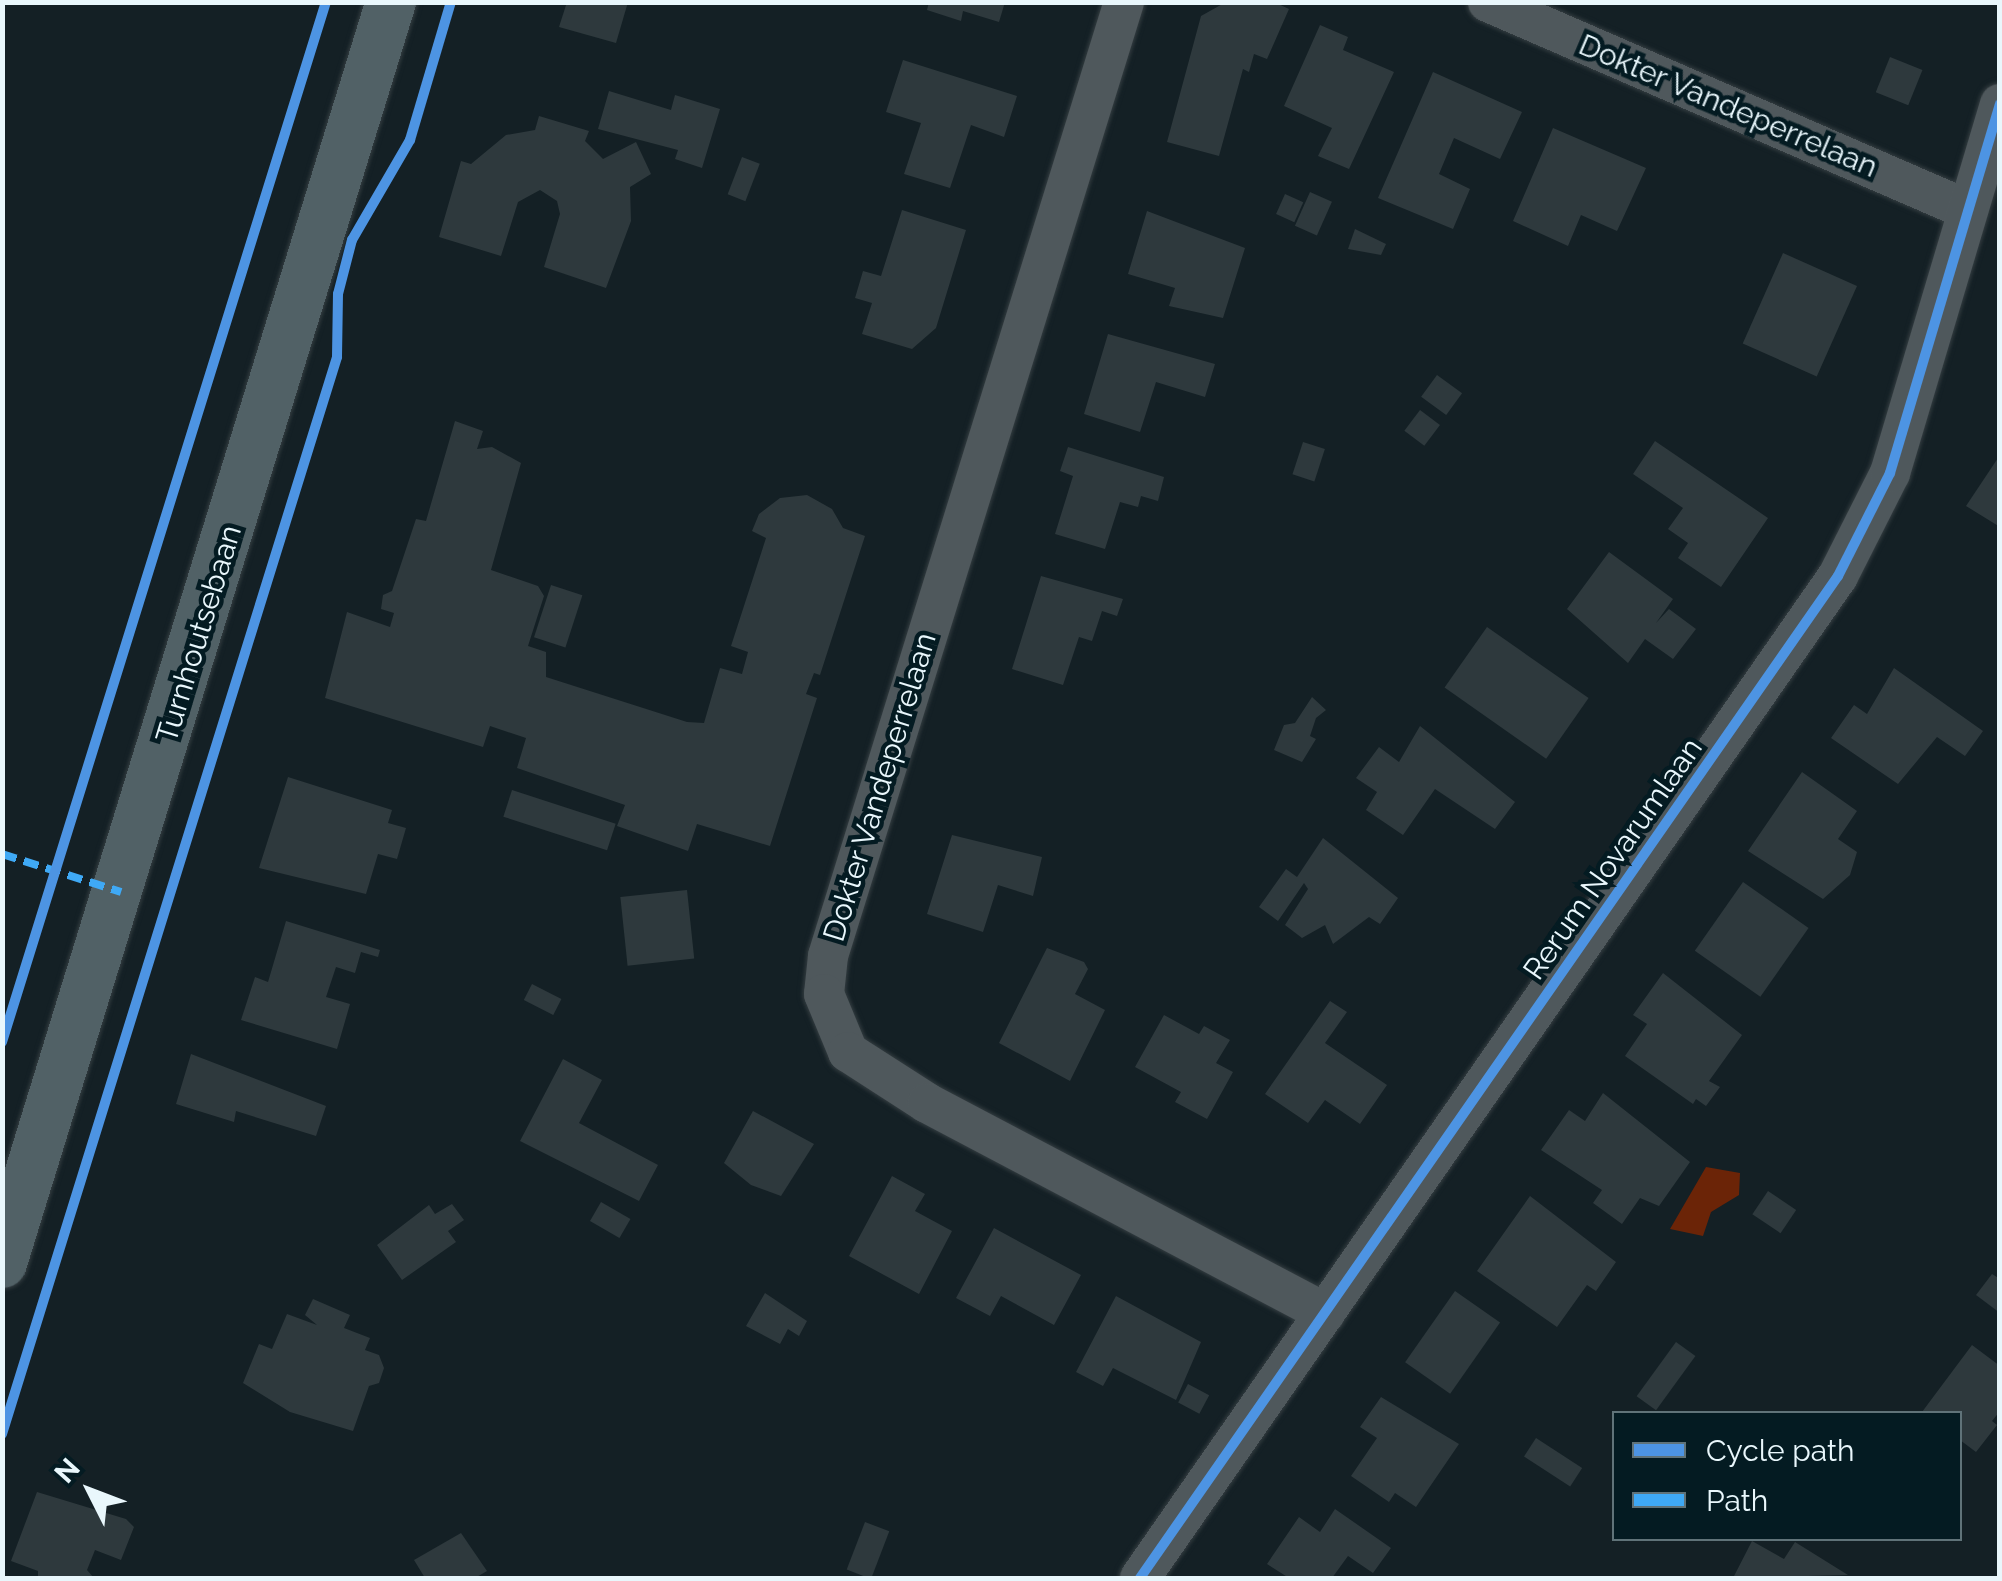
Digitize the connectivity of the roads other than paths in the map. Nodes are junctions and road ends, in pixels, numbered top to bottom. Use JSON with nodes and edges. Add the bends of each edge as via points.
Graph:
{"nodes":[{"id":1,"x":391,"y":2,"type":"edge"},
{"id":2,"x":1124,"y":2,"type":"edge"},
{"id":3,"x":1488,"y":2,"type":"edge"},
{"id":4,"x":2000,"y":104,"type":"edge"},
{"id":5,"x":1968,"y":210,"type":"junction"},
{"id":6,"x":2,"y":1263,"type":"edge"},
{"id":7,"x":1325,"y":1313,"type":"junction"},
{"id":8,"x":1140,"y":1578,"type":"edge"}],
"edges":[{"from":1,"to":6,"type":"main road","name":"Turnhoutsebaan"},
{"from":2,"to":7,"type":"street","name":"Dokter Vandeperrelaan","via":[[828,956],[824,994],[848,1052],[927,1103]]},
{"from":3,"to":5,"type":"street","name":"Dokter Vandeperrelaan"},
{"from":4,"to":5,"type":"street","name":"Rerum Novarumlaan"},
{"from":5,"to":7,"type":"street","name":"Rerum Novarumlaan","via":[[1890,473],[1838,576]]},
{"from":7,"to":8,"type":"street","name":"Rerum Novarumlaan"}]}
